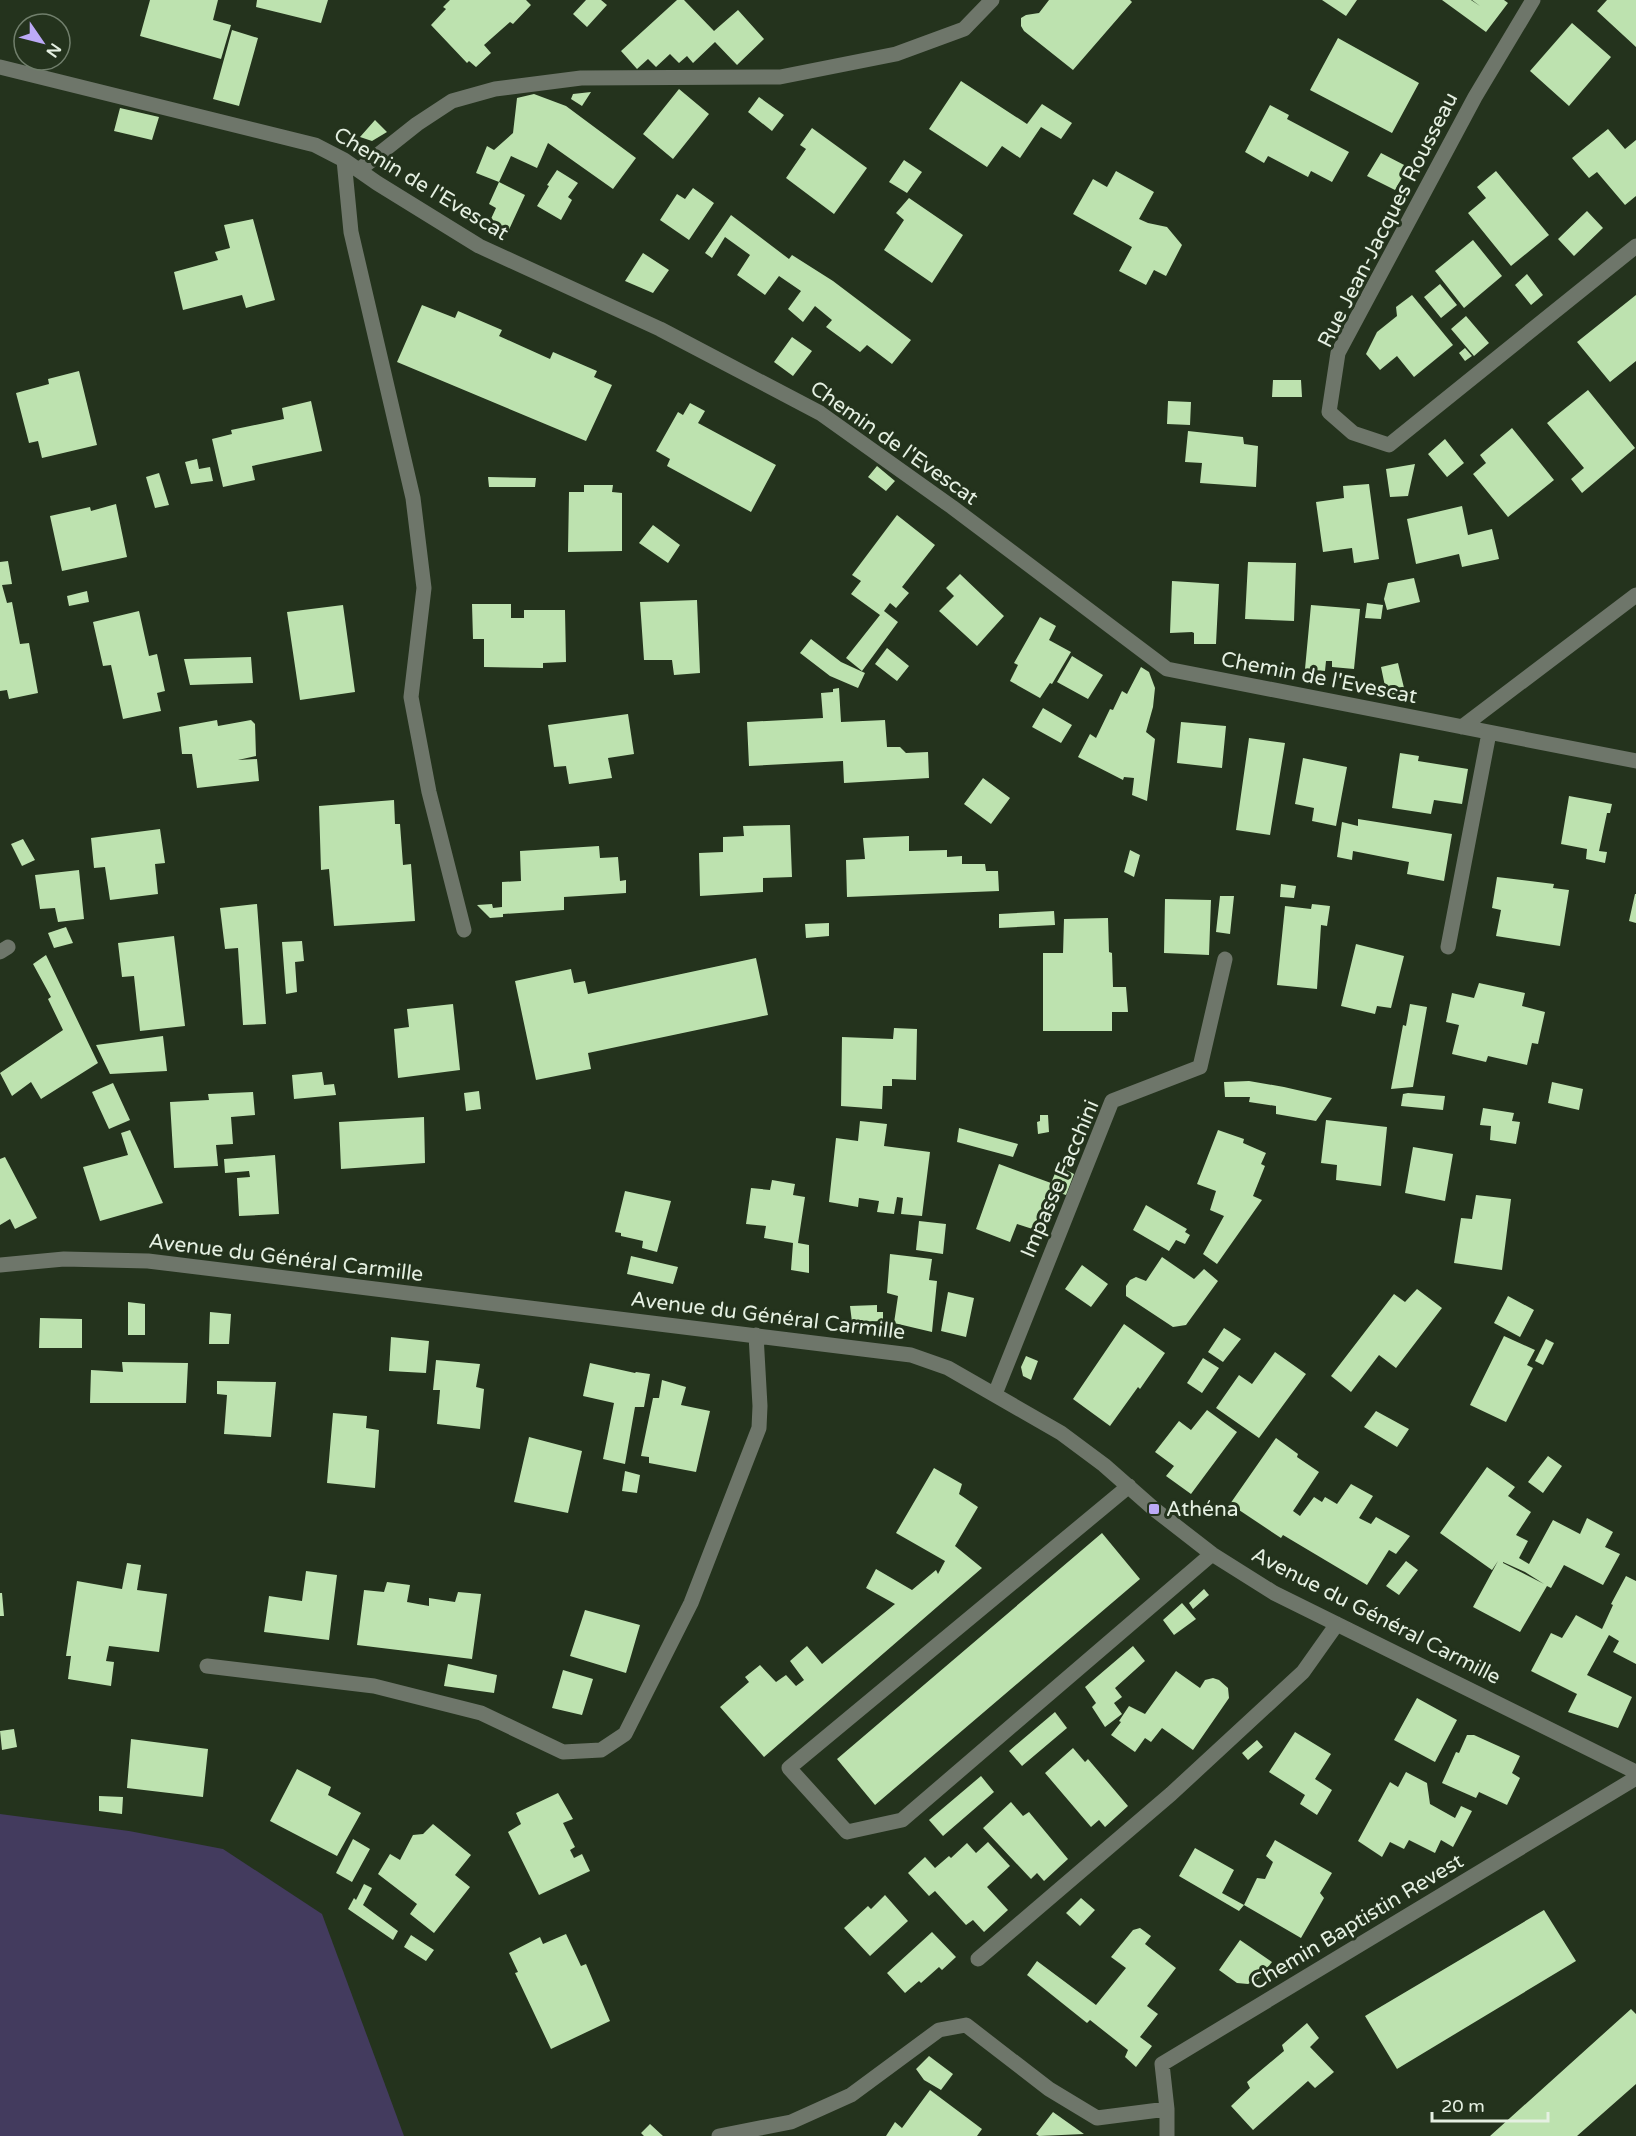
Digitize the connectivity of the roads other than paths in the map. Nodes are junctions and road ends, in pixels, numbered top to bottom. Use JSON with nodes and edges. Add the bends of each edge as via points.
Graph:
{"nodes":[{"id":1,"x":992,"y":0,"type":"edge"},
{"id":2,"x":1533,"y":0,"type":"edge"},
{"id":3,"x":0,"y":67,"type":"edge"},
{"id":4,"x":344,"y":160,"type":"junction"},
{"id":5,"x":359,"y":170,"type":"junction"},
{"id":6,"x":1636,"y":246,"type":"edge"},
{"id":7,"x":1636,"y":595,"type":"edge"},
{"id":8,"x":1462,"y":728,"type":"junction"},
{"id":9,"x":1489,"y":733,"type":"junction"},
{"id":10,"x":1636,"y":761,"type":"edge"},
{"id":11,"x":464,"y":930,"type":"dead end"},
{"id":12,"x":1448,"y":947,"type":"dead end"},
{"id":13,"x":1225,"y":959,"type":"dead end"},
{"id":14,"x":0,"y":1265,"type":"edge"},
{"id":15,"x":756,"y":1335,"type":"junction"},
{"id":16,"x":995,"y":1394,"type":"junction"},
{"id":17,"x":1129,"y":1486,"type":"junction"},
{"id":18,"x":1212,"y":1554,"type":"junction"},
{"id":19,"x":1337,"y":1624,"type":"junction"},
{"id":20,"x":207,"y":1666,"type":"dead end"},
{"id":21,"x":1636,"y":1772,"type":"edge"},
{"id":22,"x":1636,"y":1778,"type":"edge"},
{"id":23,"x":978,"y":1959,"type":"dead end"},
{"id":24,"x":1167,"y":2109,"type":"junction"},
{"id":25,"x":719,"y":2136,"type":"edge"},
{"id":26,"x":1167,"y":2136,"type":"edge"}],
"edges":[{"from":1,"to":5,"type":"street","via":[[964,29],[897,54],[780,77],[581,78],[495,89],[452,101]]},
{"from":2,"to":6,"type":"street","name":"Rue Jean-Jacques Rousseau","via":[[1475,97],[1338,353],[1329,412],[1353,433],[1389,445]]},
{"from":3,"to":4,"type":"street","name":"Chemin de l'Evescat","via":[[315,145]]},
{"from":4,"to":5,"type":"street","name":"Chemin de l'Evescat"},
{"from":4,"to":11,"type":"street","via":[[351,232],[413,498],[423,588],[411,697],[429,792]]},
{"from":5,"to":8,"type":"street","name":"Chemin de l'Evescat","via":[[479,246],[660,329],[820,413],[1167,669]]},
{"from":7,"to":8,"type":"street"},
{"from":8,"to":9,"type":"street","name":"Chemin de l'Evescat"},
{"from":9,"to":10,"type":"street","name":"Chemin de l'Evescat"},
{"from":9,"to":12,"type":"street"},
{"from":13,"to":16,"type":"street","name":"Impasse Facchini","via":[[1200,1067],[1112,1101]]},
{"from":14,"to":15,"type":"street","name":"Avenue du Général Carmille","via":[[64,1259],[148,1261]]},
{"from":15,"to":16,"type":"street","name":"Avenue du Général Carmille","via":[[911,1355],[948,1368]]},
{"from":15,"to":20,"type":"street","via":[[759,1428],[691,1604],[625,1734],[601,1750],[563,1752],[481,1713],[374,1686]]},
{"from":16,"to":17,"type":"street","name":"Avenue du Général Carmille","via":[[1061,1432]]},
{"from":17,"to":18,"type":"street","name":"Avenue du Général Carmille"},
{"from":17,"to":18,"type":"street","via":[[789,1768],[847,1832],[902,1820]]},
{"from":18,"to":19,"type":"street","name":"Avenue du Général Carmille","via":[[1274,1593]]},
{"from":19,"to":21,"type":"street","name":"Avenue du Général Carmille"},
{"from":19,"to":23,"type":"street","via":[[1303,1672],[1171,1794]]},
{"from":22,"to":24,"type":"street","name":"Chemin Baptistin Revest","via":[[1162,2064]]},
{"from":24,"to":25,"type":"street","via":[[1097,2118],[1049,2089],[966,2025],[939,2030],[851,2095],[791,2122]]},
{"from":24,"to":26,"type":"street","name":"Chemin Baptistin Revest"}]}
